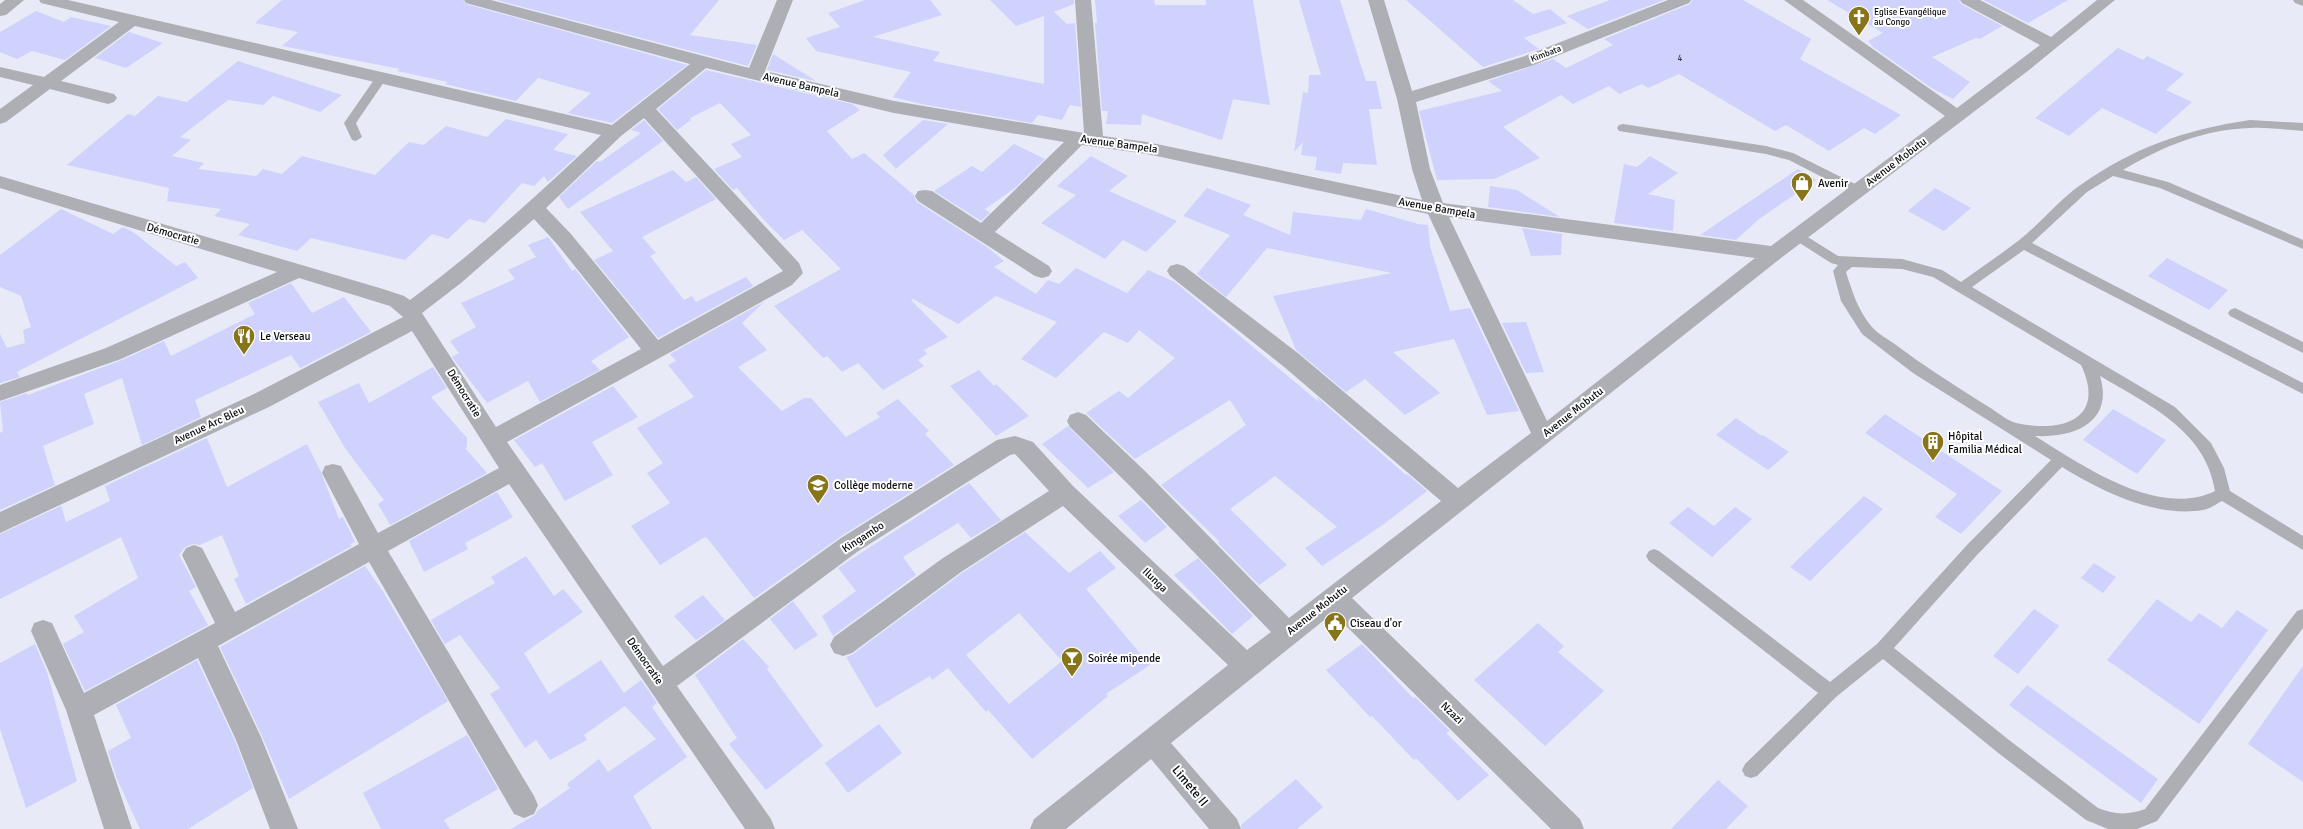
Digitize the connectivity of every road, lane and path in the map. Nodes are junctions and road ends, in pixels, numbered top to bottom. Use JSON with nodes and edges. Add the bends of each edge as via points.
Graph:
{"nodes":[{"id":1,"x":16,"y":0,"type":"edge"},
{"id":2,"x":47,"y":0,"type":"edge"},
{"id":3,"x":472,"y":0,"type":"edge"},
{"id":4,"x":785,"y":0,"type":"edge"},
{"id":5,"x":1083,"y":0,"type":"edge"},
{"id":6,"x":1376,"y":0,"type":"edge"},
{"id":7,"x":1683,"y":0,"type":"edge"},
{"id":8,"x":1792,"y":0,"type":"edge"},
{"id":9,"x":1968,"y":0,"type":"edge"},
{"id":10,"x":2107,"y":0,"type":"edge"},
{"id":11,"x":0,"y":11,"type":"edge"},
{"id":12,"x":132,"y":20,"type":"junction"},
{"id":13,"x":2052,"y":44,"type":"junction"},
{"id":14,"x":703,"y":62,"type":"junction"},
{"id":15,"x":0,"y":72,"type":"edge"},
{"id":16,"x":755,"y":74,"type":"junction"},
{"id":17,"x":380,"y":78,"type":"junction"},
{"id":18,"x":46,"y":84,"type":"junction"},
{"id":19,"x":108,"y":98,"type":"dead end"},
{"id":20,"x":1406,"y":99,"type":"junction"},
{"id":21,"x":646,"y":108,"type":"junction"},
{"id":22,"x":1957,"y":116,"type":"junction"},
{"id":23,"x":0,"y":118,"type":"edge"},
{"id":24,"x":2303,"y":127,"type":"edge"},
{"id":25,"x":1623,"y":128,"type":"dead end"},
{"id":26,"x":615,"y":132,"type":"junction"},
{"id":27,"x":356,"y":137,"type":"dead end"},
{"id":28,"x":1086,"y":139,"type":"junction"},
{"id":29,"x":2111,"y":172,"type":"junction"},
{"id":30,"x":0,"y":182,"type":"edge"},
{"id":31,"x":1858,"y":190,"type":"junction"},
{"id":32,"x":925,"y":196,"type":"dead end"},
{"id":33,"x":535,"y":208,"type":"junction"},
{"id":34,"x":1435,"y":209,"type":"junction"},
{"id":35,"x":982,"y":233,"type":"junction"},
{"id":36,"x":1799,"y":237,"type":"junction"},
{"id":37,"x":2023,"y":244,"type":"junction"},
{"id":38,"x":2303,"y":245,"type":"edge"},
{"id":39,"x":1774,"y":253,"type":"junction"},
{"id":40,"x":1841,"y":264,"type":"junction"},
{"id":41,"x":296,"y":271,"type":"junction"},
{"id":42,"x":1042,"y":271,"type":"dead end"},
{"id":43,"x":1177,"y":272,"type":"dead end"},
{"id":44,"x":1963,"y":287,"type":"junction"},
{"id":45,"x":2235,"y":313,"type":"dead end"},
{"id":46,"x":413,"y":316,"type":"junction"},
{"id":47,"x":2303,"y":348,"type":"edge"},
{"id":48,"x":655,"y":351,"type":"junction"},
{"id":49,"x":2085,"y":360,"type":"junction"},
{"id":50,"x":2303,"y":389,"type":"edge"},
{"id":51,"x":0,"y":393,"type":"edge"},
{"id":52,"x":1078,"y":421,"type":"dead end"},
{"id":53,"x":2014,"y":428,"type":"junction"},
{"id":54,"x":1543,"y":436,"type":"junction"},
{"id":55,"x":492,"y":439,"type":"junction"},
{"id":56,"x":2060,"y":460,"type":"junction"},
{"id":57,"x":513,"y":471,"type":"junction"},
{"id":58,"x":333,"y":473,"type":"dead end"},
{"id":59,"x":1065,"y":493,"type":"junction"},
{"id":60,"x":2223,"y":494,"type":"junction"},
{"id":61,"x":1457,"y":501,"type":"junction"},
{"id":62,"x":0,"y":523,"type":"edge"},
{"id":63,"x":2303,"y":544,"type":"edge"},
{"id":64,"x":372,"y":547,"type":"junction"},
{"id":65,"x":194,"y":555,"type":"dead end"},
{"id":66,"x":1654,"y":556,"type":"dead end"},
{"id":67,"x":1334,"y":597,"type":"junction"},
{"id":68,"x":2303,"y":616,"type":"edge"},
{"id":69,"x":229,"y":626,"type":"junction"},
{"id":70,"x":43,"y":631,"type":"dead end"},
{"id":71,"x":1288,"y":633,"type":"junction"},
{"id":72,"x":203,"y":642,"type":"junction"},
{"id":73,"x":843,"y":644,"type":"dead end"},
{"id":74,"x":1883,"y":649,"type":"junction"},
{"id":75,"x":1246,"y":666,"type":"junction"},
{"id":76,"x":660,"y":683,"type":"junction"},
{"id":77,"x":1830,"y":692,"type":"junction"},
{"id":78,"x":79,"y":710,"type":"junction"},
{"id":79,"x":1153,"y":742,"type":"junction"},
{"id":80,"x":1751,"y":770,"type":"dead end"},
{"id":81,"x":524,"y":805,"type":"dead end"},
{"id":82,"x":118,"y":829,"type":"edge"},
{"id":83,"x":284,"y":829,"type":"edge"},
{"id":84,"x":761,"y":829,"type":"edge"},
{"id":85,"x":1044,"y":829,"type":"edge"},
{"id":86,"x":1227,"y":829,"type":"edge"},
{"id":87,"x":1570,"y":829,"type":"edge"}],
"edges":[{"from":1,"to":11,"type":"street"},
{"from":2,"to":12,"type":"street"},
{"from":3,"to":14,"type":"street","name":"Avenue Bampela"},
{"from":4,"to":16,"type":"street"},
{"from":5,"to":28,"type":"street"},
{"from":6,"to":20,"type":"street"},
{"from":7,"to":20,"type":"street","name":"Kimbata","via":[[1528,61]]},
{"from":8,"to":22,"type":"street"},
{"from":9,"to":13,"type":"street"},
{"from":10,"to":13,"type":"street","name":"Avenue Mobutu"},
{"from":12,"to":17,"type":"street"},
{"from":12,"to":18,"type":"street"},
{"from":13,"to":22,"type":"street","name":"Avenue Mobutu"},
{"from":14,"to":16,"type":"street","name":"Avenue Bampela"},
{"from":14,"to":21,"type":"street","name":"Avenue Arc Bleu"},
{"from":15,"to":18,"type":"street"},
{"from":16,"to":28,"type":"street","name":"Avenue Bampela","via":[[894,107]]},
{"from":17,"to":26,"type":"street"},
{"from":17,"to":27,"type":"lane","via":[[350,123]]},
{"from":18,"to":19,"type":"street"},
{"from":18,"to":23,"type":"street"},
{"from":20,"to":34,"type":"street","via":[[1421,169]]},
{"from":21,"to":26,"type":"street","name":"Avenue Arc Bleu"},
{"from":21,"to":48,"type":"street","via":[[792,268],[793,273],[785,280]]},
{"from":22,"to":31,"type":"street","name":"Avenue Mobutu"},
{"from":24,"to":29,"type":"lane","via":[[2250,124],[2208,130],[2144,152]]},
{"from":25,"to":31,"type":"lane","via":[[1793,157]]},
{"from":26,"to":33,"type":"street","name":"Avenue Arc Bleu"},
{"from":28,"to":34,"type":"street","name":"Avenue Bampela","via":[[1170,152]]},
{"from":28,"to":35,"type":"street"},
{"from":29,"to":37,"type":"lane","via":[[2083,189]]},
{"from":29,"to":38,"type":"lane","via":[[2164,185]]},
{"from":30,"to":41,"type":"street","name":"Démocratie"},
{"from":31,"to":36,"type":"street","name":"Avenue Mobutu"},
{"from":32,"to":35,"type":"street"},
{"from":33,"to":46,"type":"street","name":"Avenue Arc Bleu"},
{"from":33,"to":48,"type":"street","via":[[564,239]]},
{"from":34,"to":39,"type":"street","name":"Avenue Bampela"},
{"from":34,"to":54,"type":"street"},
{"from":35,"to":42,"type":"street"},
{"from":36,"to":39,"type":"street","name":"Avenue Mobutu"},
{"from":36,"to":40,"type":"lane"},
{"from":37,"to":44,"type":"lane"},
{"from":37,"to":50,"type":"lane"},
{"from":39,"to":54,"type":"street","name":"Avenue Mobutu"},
{"from":40,"to":44,"type":"lane","via":[[1902,264],[1937,273]]},
{"from":40,"to":53,"type":"lane","via":[[1848,301],[1867,330],[1918,369]]},
{"from":41,"to":46,"type":"street","name":"Démocratie","via":[[397,301]]},
{"from":41,"to":51,"type":"street","via":[[183,325],[54,377]]},
{"from":43,"to":61,"type":"street","via":[[1291,360]]},
{"from":44,"to":49,"type":"lane"},
{"from":45,"to":47,"type":"lane"},
{"from":46,"to":55,"type":"street","name":"Démocratie"},
{"from":46,"to":62,"type":"street","name":"Avenue Arc Bleu","via":[[353,356]]},
{"from":48,"to":55,"type":"street"},
{"from":49,"to":53,"type":"lane","via":[[2094,376],[2098,395],[2093,413],[2080,423],[2051,430]]},
{"from":49,"to":60,"type":"lane","via":[[2170,411],[2193,430],[2212,454],[2221,476]]},
{"from":52,"to":71,"type":"street"},
{"from":53,"to":56,"type":"lane"},
{"from":54,"to":61,"type":"street","name":"Avenue Mobutu"},
{"from":55,"to":57,"type":"street","name":"Démocratie"},
{"from":56,"to":60,"type":"lane","via":[[2098,482],[2128,494],[2168,504],[2203,504]]},
{"from":56,"to":74,"type":"lane","via":[[1977,544]]},
{"from":57,"to":64,"type":"street"},
{"from":57,"to":76,"type":"street","name":"Démocratie"},
{"from":58,"to":64,"type":"street"},
{"from":59,"to":73,"type":"street","via":[[952,565]]},
{"from":59,"to":75,"type":"street","name":"Ilunga"},
{"from":59,"to":76,"type":"street","name":"Kingambo","via":[[1025,448],[1015,444],[1005,446],[848,545]]},
{"from":60,"to":63,"type":"lane"},
{"from":61,"to":67,"type":"street","name":"Avenue Mobutu"},
{"from":64,"to":69,"type":"street"},
{"from":64,"to":81,"type":"street","via":[[466,702]]},
{"from":65,"to":69,"type":"street"},
{"from":66,"to":77,"type":"lane"},
{"from":67,"to":71,"type":"street","name":"Avenue Mobutu"},
{"from":67,"to":87,"type":"street","name":"Nzazi"},
{"from":68,"to":74,"type":"lane","via":[[2151,815],[2133,822],[2114,823],[2092,814]]},
{"from":69,"to":72,"type":"street"},
{"from":70,"to":78,"type":"street"},
{"from":71,"to":75,"type":"street","name":"Avenue Mobutu"},
{"from":72,"to":78,"type":"street"},
{"from":72,"to":83,"type":"street","via":[[248,737]]},
{"from":74,"to":77,"type":"lane"},
{"from":75,"to":79,"type":"street","name":"Avenue Mobutu"},
{"from":76,"to":84,"type":"street","name":"Démocratie"},
{"from":77,"to":80,"type":"lane"},
{"from":78,"to":82,"type":"street"},
{"from":79,"to":85,"type":"street","name":"Avenue Mobutu"},
{"from":79,"to":86,"type":"street","name":"Limete II"}]}
